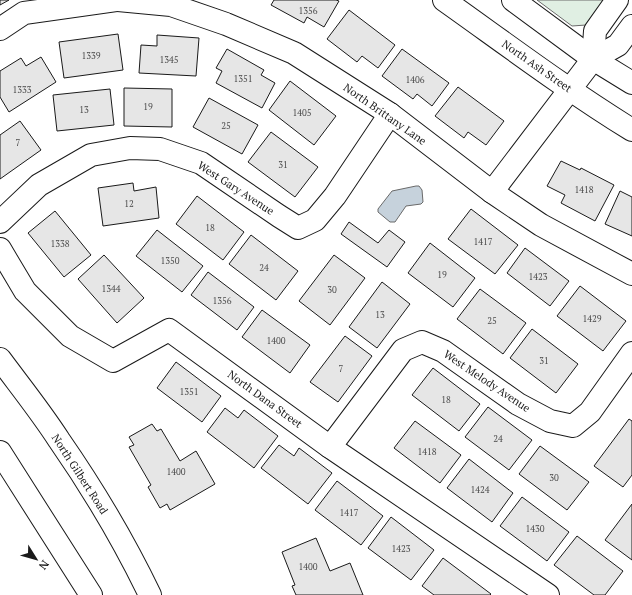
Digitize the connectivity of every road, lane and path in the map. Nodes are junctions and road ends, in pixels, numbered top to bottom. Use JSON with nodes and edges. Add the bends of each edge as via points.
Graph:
{"nodes":[{"id":1,"x":117,"y":0,"type":"edge"},
{"id":2,"x":444,"y":0,"type":"edge"},
{"id":3,"x":513,"y":0,"type":"edge"},
{"id":4,"x":617,"y":0,"type":"edge"},
{"id":5,"x":632,"y":26,"type":"edge"},
{"id":6,"x":0,"y":29,"type":"edge"},
{"id":7,"x":593,"y":59,"type":"junction"},
{"id":8,"x":632,"y":83,"type":"edge"},
{"id":9,"x":569,"y":89,"type":"junction"},
{"id":10,"x":390,"y":114,"type":"junction"},
{"id":11,"x":632,"y":130,"type":"edge"},
{"id":12,"x":492,"y":192,"type":"junction"},
{"id":13,"x":0,"y":222,"type":"edge"},
{"id":14,"x":0,"y":249,"type":"edge"},
{"id":15,"x":632,"y":274,"type":"edge"},
{"id":16,"x":632,"y":353,"type":"edge"},
{"id":17,"x":0,"y":359,"type":"edge"},
{"id":18,"x":330,"y":447,"type":"junction"},
{"id":19,"x":0,"y":452,"type":"edge"},
{"id":20,"x":91,"y":595,"type":"edge"},
{"id":21,"x":150,"y":595,"type":"edge"},
{"id":22,"x":548,"y":595,"type":"edge"}],
"edges":[{"from":1,"to":6,"type":"street","name":"North Brittany Lane","via":[[24,13]]},
{"from":1,"to":10,"type":"street","name":"North Brittany Lane","via":[[171,5],[226,24],[294,54]]},
{"from":2,"to":9,"type":"street","name":"North Ash Street"},
{"from":3,"to":7,"type":"street"},
{"from":4,"to":7,"type":"street","via":[[595,31]]},
{"from":5,"to":7,"type":"street","via":[[618,44]]},
{"from":7,"to":8,"type":"street"},
{"from":7,"to":9,"type":"street"},
{"from":9,"to":11,"type":"street","name":"North Ash Street"},
{"from":9,"to":12,"type":"street"},
{"from":10,"to":12,"type":"street","name":"North Brittany Lane"},
{"from":10,"to":13,"type":"street","name":"West Gary Avenue","via":[[335,196],[315,220],[298,228],[201,163],[160,149],[130,148],[91,155],[39,185]]},
{"from":12,"to":15,"type":"street","name":"North Brittany Lane","via":[[541,225]]},
{"from":14,"to":18,"type":"street","name":"North Dana Street","via":[[25,291],[70,336],[113,361],[169,330]]},
{"from":16,"to":18,"type":"street","name":"West Melody Avenue","via":[[590,412],[574,426],[550,421],[518,404],[443,351],[422,342],[403,350]]},
{"from":17,"to":21,"type":"street","name":"North Gilbert Road","via":[[59,439],[101,505]]},
{"from":18,"to":22,"type":"street","name":"North Dana Street"},
{"from":19,"to":20,"type":"street"}]}
